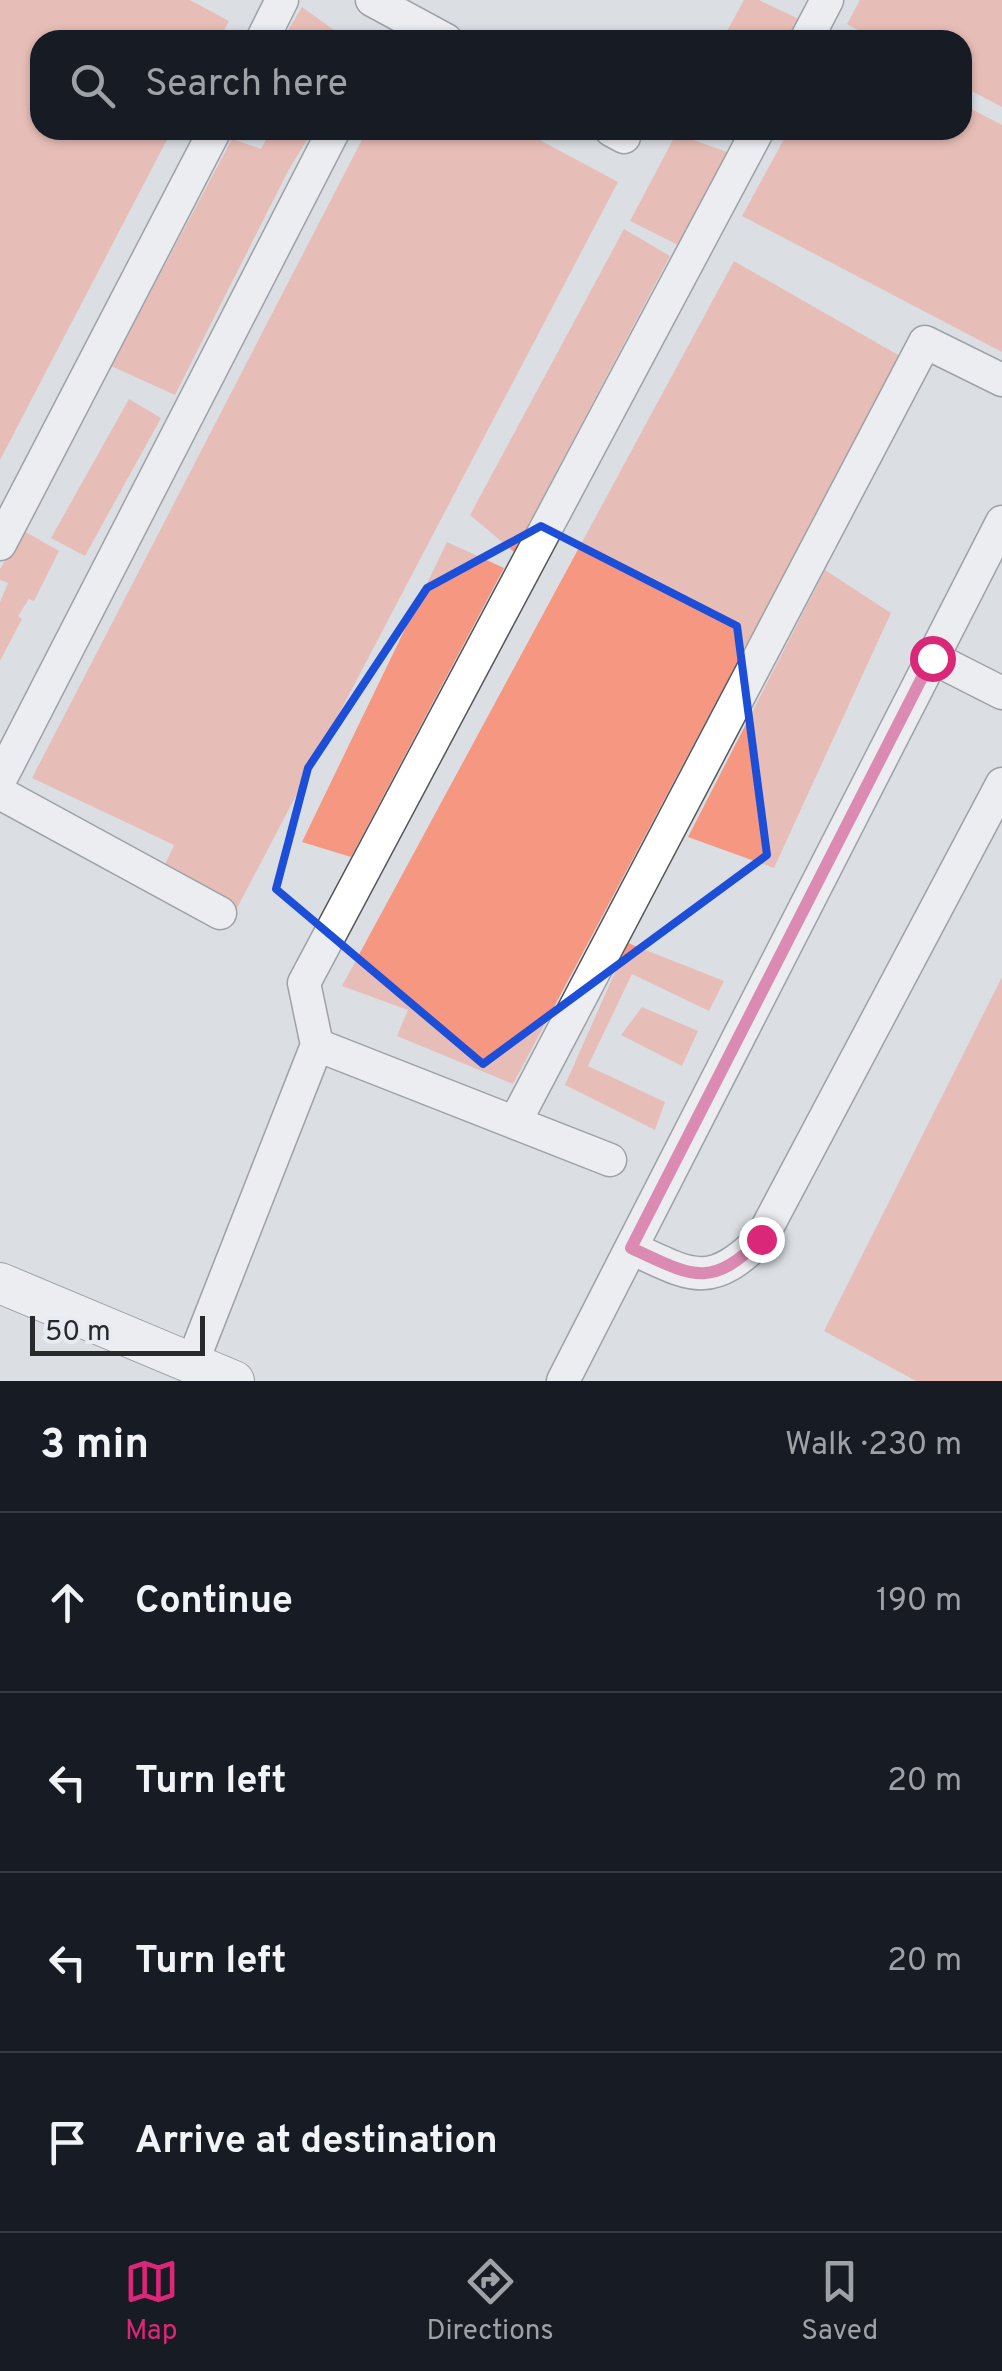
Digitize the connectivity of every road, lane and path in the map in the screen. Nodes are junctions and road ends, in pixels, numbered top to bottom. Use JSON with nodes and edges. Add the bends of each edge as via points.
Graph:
{"nodes":[{"id":1,"x":282,"y":0,"type":"edge"},
{"id":2,"x":827,"y":0,"type":"edge"},
{"id":3,"x":382,"y":17,"type":"edge"},
{"id":4,"x":267,"y":30,"type":"edge"},
{"id":5,"x":418,"y":30,"type":"edge"},
{"id":6,"x":811,"y":30,"type":"edge"},
{"id":7,"x":210,"y":140,"type":"edge"},
{"id":8,"x":329,"y":140,"type":"edge"},
{"id":9,"x":753,"y":140,"type":"edge"},
{"id":10,"x":1002,"y":380,"type":"edge"},
{"id":11,"x":1002,"y":522,"type":"edge"},
{"id":12,"x":0,"y":544,"type":"edge"},
{"id":13,"x":932,"y":658,"type":"junction"},
{"id":14,"x":1002,"y":692,"type":"edge"},
{"id":15,"x":0,"y":780,"type":"edge"},
{"id":16,"x":1002,"y":784,"type":"edge"},
{"id":17,"x":0,"y":794,"type":"edge"},
{"id":18,"x":220,"y":913,"type":"dead end"},
{"id":19,"x":316,"y":1045,"type":"junction"},
{"id":20,"x":515,"y":1122,"type":"junction"},
{"id":21,"x":610,"y":1160,"type":"dead end"},
{"id":22,"x":631,"y":1248,"type":"junction"},
{"id":23,"x":0,"y":1282,"type":"edge"},
{"id":24,"x":192,"y":1364,"type":"junction"},
{"id":25,"x":234,"y":1381,"type":"edge"},
{"id":26,"x":563,"y":1381,"type":"edge"}],
"edges":[{"from":1,"to":4,"type":"street"},
{"from":2,"to":6,"type":"street"},
{"from":3,"to":5,"type":"street"},
{"from":7,"to":12,"type":"street"},
{"from":8,"to":15,"type":"street"},
{"from":9,"to":19,"type":"street","via":[[304,983]]},
{"from":10,"to":20,"type":"street","via":[[924,342]]},
{"from":11,"to":13,"type":"street"},
{"from":13,"to":14,"type":"street"},
{"from":13,"to":22,"type":"street"},
{"from":16,"to":22,"type":"street","via":[[761,1239],[738,1263],[704,1275]]},
{"from":17,"to":18,"type":"street"},
{"from":19,"to":20,"type":"street"},
{"from":19,"to":24,"type":"street"},
{"from":20,"to":21,"type":"street"},
{"from":22,"to":26,"type":"street"},
{"from":23,"to":24,"type":"main road"},
{"from":24,"to":25,"type":"main road"}]}
